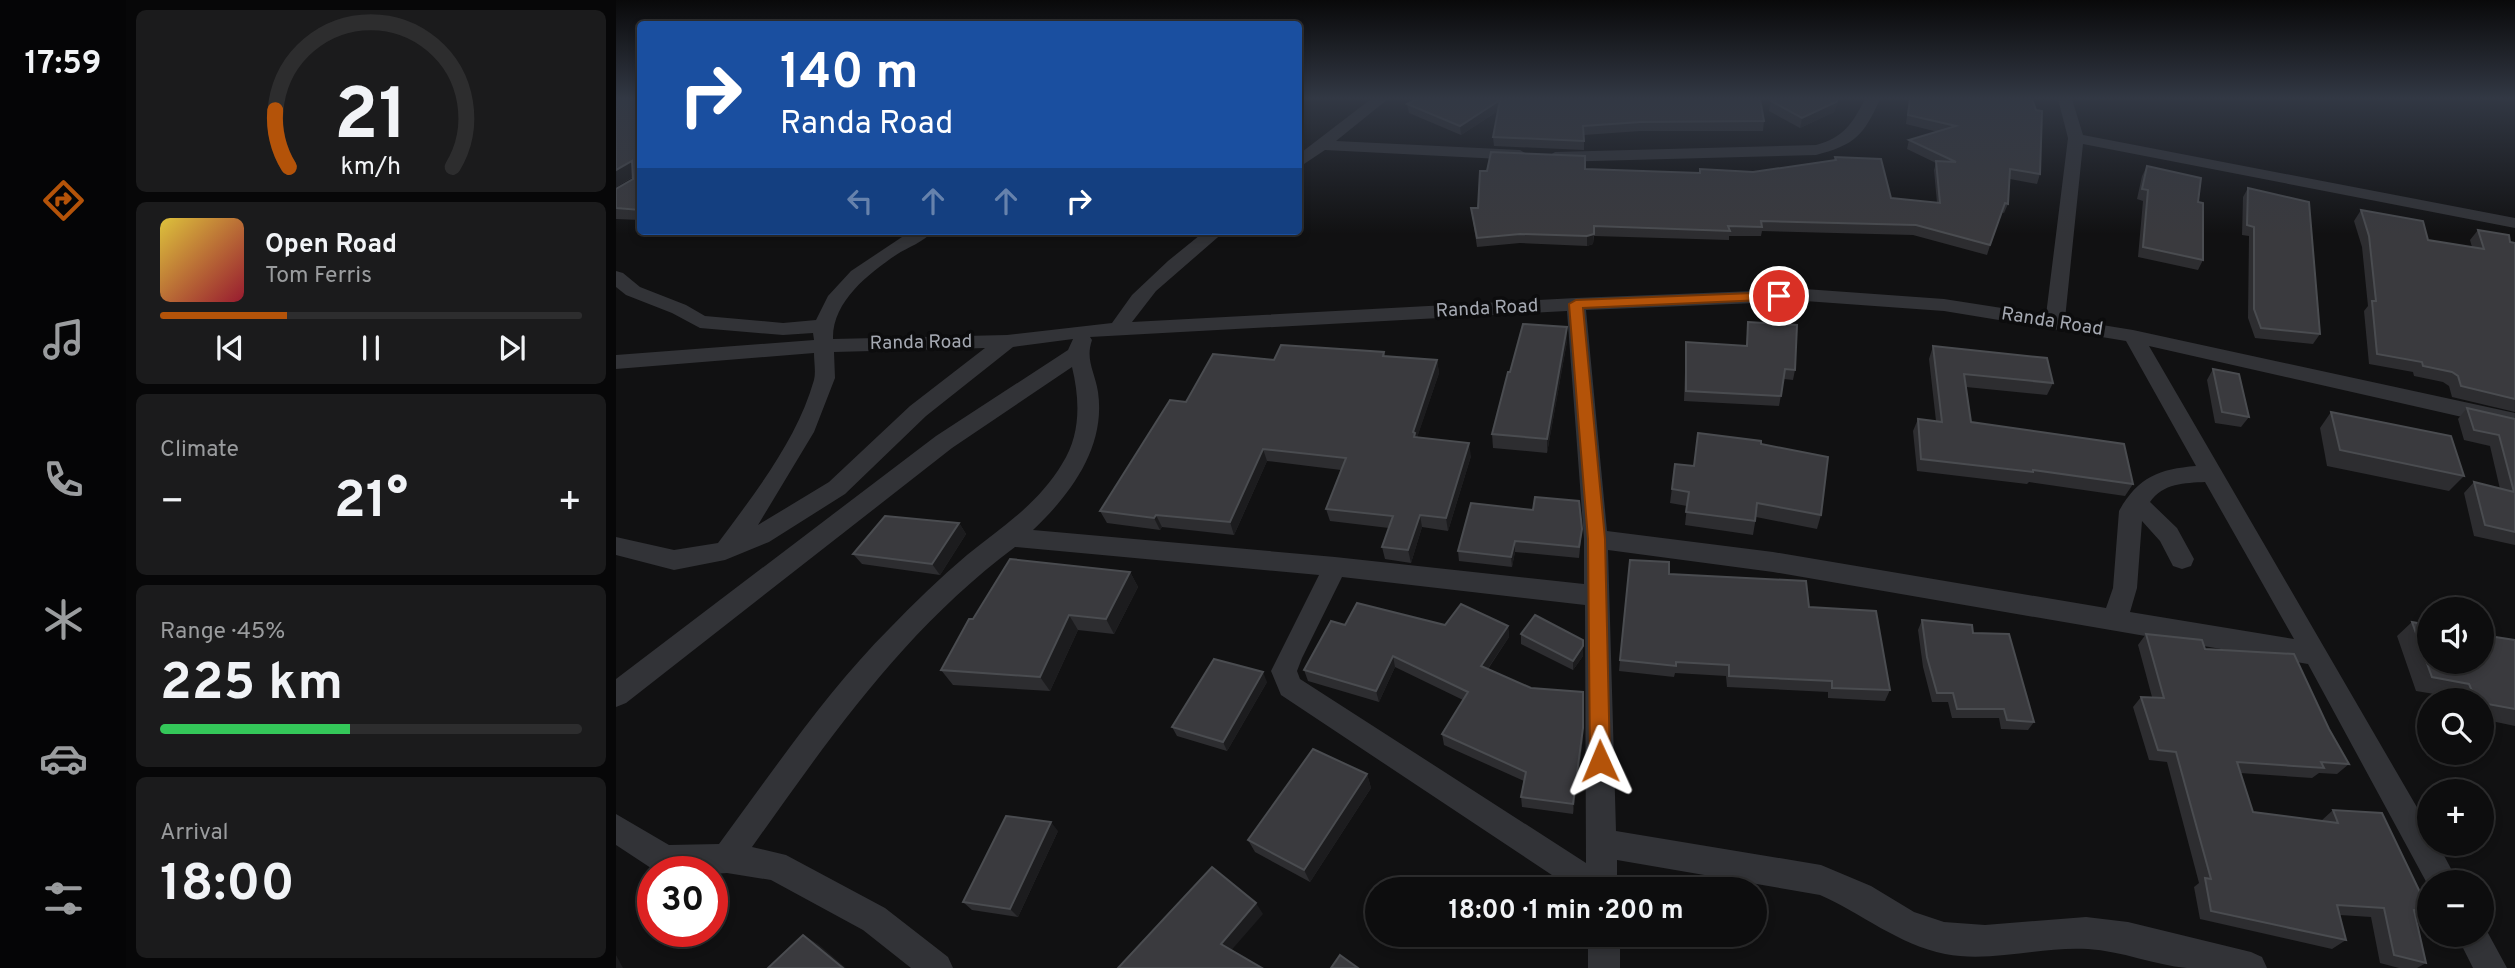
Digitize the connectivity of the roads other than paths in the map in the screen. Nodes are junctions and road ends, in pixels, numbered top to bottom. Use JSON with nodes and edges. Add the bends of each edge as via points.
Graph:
{"nodes":[{"id":1,"x":1840,"y":144,"type":"edge"},
{"id":2,"x":2075,"y":144,"type":"edge"},
{"id":3,"x":2108,"y":144,"type":"edge"},
{"id":4,"x":1320,"y":145,"type":"joint"},
{"id":5,"x":1302,"y":160,"type":"edge"},
{"id":6,"x":2515,"y":223,"type":"edge"},
{"id":7,"x":917,"y":235,"type":"edge"},
{"id":8,"x":1211,"y":235,"type":"edge"},
{"id":9,"x":616,"y":277,"type":"edge"},
{"id":10,"x":1576,"y":304,"type":"junction"},
{"id":11,"x":2055,"y":322,"type":"junction"},
{"id":12,"x":1118,"y":329,"type":"junction"},
{"id":13,"x":823,"y":336,"type":"junction"},
{"id":14,"x":2133,"y":336,"type":"junction"},
{"id":15,"x":1007,"y":341,"type":"junction"},
{"id":16,"x":1081,"y":342,"type":"junction"},
{"id":17,"x":616,"y":362,"type":"edge"},
{"id":18,"x":2515,"y":421,"type":"edge"},
{"id":19,"x":2212,"y":473,"type":"junction"},
{"id":20,"x":2136,"y":503,"type":"junction"},
{"id":21,"x":1010,"y":537,"type":"junction"},
{"id":22,"x":1596,"y":539,"type":"junction"},
{"id":23,"x":616,"y":547,"type":"edge"},
{"id":24,"x":725,"y":551,"type":"junction"},
{"id":25,"x":2182,"y":559,"type":"dead end"},
{"id":26,"x":1335,"y":567,"type":"junction"},
{"id":27,"x":1597,"y":596,"type":"junction"},
{"id":28,"x":2115,"y":620,"type":"junction"},
{"id":29,"x":2316,"y":654,"type":"junction"},
{"id":30,"x":616,"y":695,"type":"edge"},
{"id":31,"x":616,"y":828,"type":"edge"},
{"id":32,"x":1602,"y":843,"type":"junction"},
{"id":33,"x":659,"y":856,"type":"edge"},
{"id":34,"x":728,"y":857,"type":"edge"},
{"id":35,"x":728,"y":858,"type":"edge"},
{"id":36,"x":2436,"y":870,"type":"edge"},
{"id":37,"x":1583,"y":877,"type":"edge"},
{"id":38,"x":1601,"y":877,"type":"edge"},
{"id":39,"x":1604,"y":947,"type":"edge"},
{"id":40,"x":2479,"y":947,"type":"edge"},
{"id":41,"x":937,"y":968,"type":"edge"},
{"id":42,"x":1605,"y":968,"type":"edge"},
{"id":43,"x":2251,"y":968,"type":"edge"},
{"id":44,"x":2491,"y":968,"type":"edge"}],
"edges":[{"from":1,"to":4,"type":"street","via":[[1816,150],[1584,158]]},
{"from":2,"to":11,"type":"street"},
{"from":3,"to":6,"type":"street"},
{"from":4,"to":5,"type":"street"},
{"from":7,"to":13,"type":"street","via":[[858,275],[835,300]]},
{"from":8,"to":12,"type":"street","via":[[1145,289]]},
{"from":9,"to":13,"type":"street","via":[[633,291],[700,322]]},
{"from":10,"to":11,"type":"street","name":"Randa Road","via":[[1804,295],[1944,305]]},
{"from":10,"to":12,"type":"street","name":"Randa Road"},
{"from":10,"to":22,"type":"street"},
{"from":11,"to":14,"type":"street","name":"Randa Road"},
{"from":12,"to":16,"type":"street","name":"Randa Road"},
{"from":13,"to":15,"type":"street","name":"Randa Road"},
{"from":13,"to":17,"type":"street","name":"Randa Road"},
{"from":13,"to":24,"type":"street","via":[[825,378],[803,432],[763,501]]},
{"from":14,"to":18,"type":"street","name":"Randa Road"},
{"from":14,"to":19,"type":"street"},
{"from":15,"to":16,"type":"street","name":"Randa Road"},
{"from":15,"to":24,"type":"street","via":[[918,411],[837,488],[761,535]]},
{"from":16,"to":21,"type":"street","via":[[1090,412],[1083,443],[1053,495]]},
{"from":16,"to":30,"type":"street"},
{"from":19,"to":20,"type":"street","via":[[2171,476],[2147,489]]},
{"from":19,"to":29,"type":"street"},
{"from":20,"to":25,"type":"street","via":[[2172,537]]},
{"from":20,"to":28,"type":"street","via":[[2131,511],[2124,588]]},
{"from":21,"to":26,"type":"street"},
{"from":21,"to":34,"type":"street","via":[[977,561],[858,681]]},
{"from":22,"to":27,"type":"street"},
{"from":22,"to":28,"type":"street","via":[[1773,562]]},
{"from":23,"to":24,"type":"street","via":[[674,560]]},
{"from":26,"to":27,"type":"street"},
{"from":26,"to":37,"type":"street","via":[[1289,657],[1284,671],[1290,687]]},
{"from":27,"to":32,"type":"street"},
{"from":28,"to":29,"type":"street"},
{"from":29,"to":36,"type":"street"},
{"from":31,"to":33,"type":"street"},
{"from":32,"to":38,"type":"street"},
{"from":32,"to":43,"type":"street","via":[[1821,880],[1906,925],[1944,938],[1985,941],[2086,933],[2127,938]]},
{"from":35,"to":41,"type":"street","via":[[775,866],[874,919]]},
{"from":39,"to":42,"type":"street"},
{"from":40,"to":44,"type":"street"}]}
